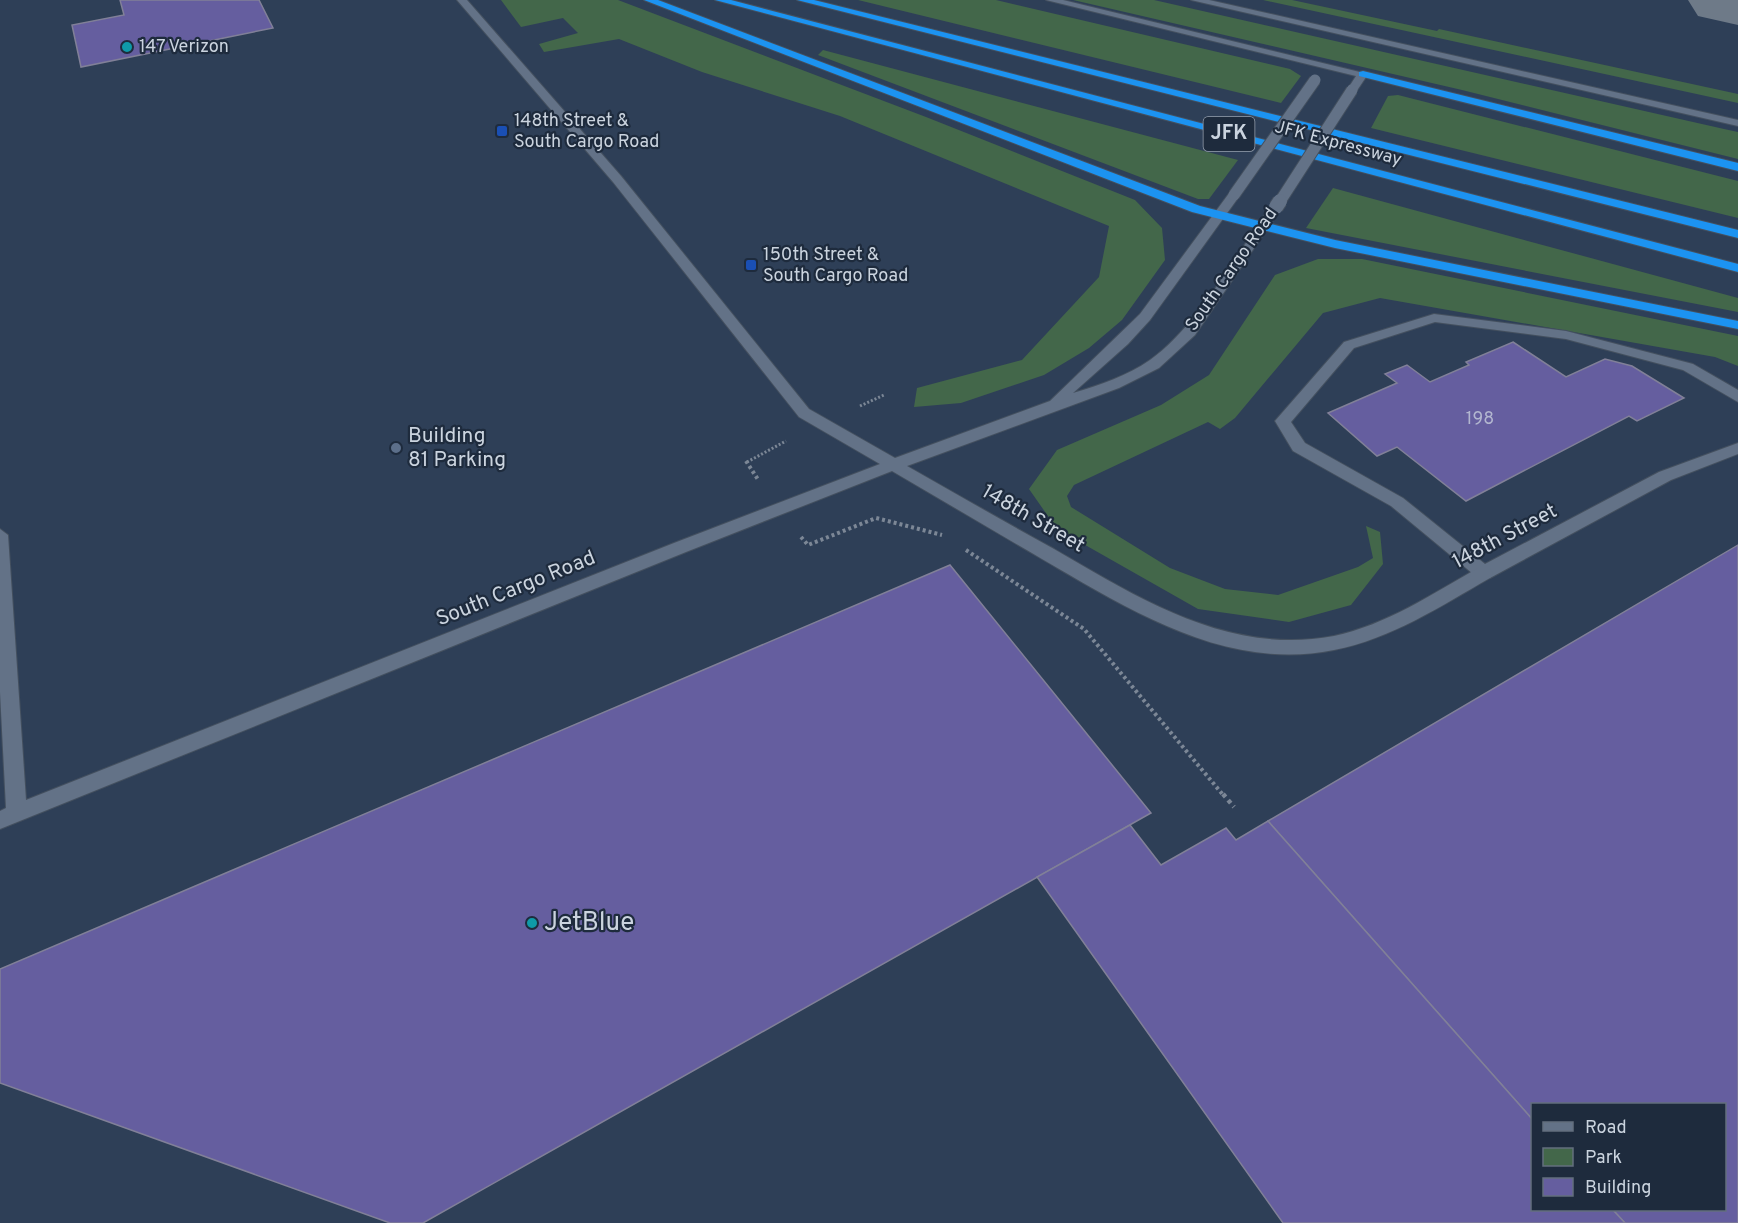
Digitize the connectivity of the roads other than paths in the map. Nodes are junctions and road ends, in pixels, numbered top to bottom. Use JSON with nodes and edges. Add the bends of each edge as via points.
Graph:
{"nodes":[{"id":1,"x":462,"y":0,"type":"edge"},
{"id":2,"x":649,"y":0,"type":"edge"},
{"id":3,"x":720,"y":0,"type":"edge"},
{"id":4,"x":802,"y":0,"type":"edge"},
{"id":5,"x":1051,"y":0,"type":"edge"},
{"id":6,"x":1196,"y":0,"type":"edge"},
{"id":7,"x":1327,"y":64,"type":"junction"},
{"id":8,"x":1363,"y":74,"type":"junction"},
{"id":9,"x":1738,"y":123,"type":"edge"},
{"id":10,"x":1738,"y":167,"type":"edge"},
{"id":11,"x":1220,"y":215,"type":"junction"},
{"id":12,"x":1263,"y":227,"type":"junction"},
{"id":13,"x":1738,"y":234,"type":"edge"},
{"id":14,"x":1738,"y":268,"type":"edge"},
{"id":15,"x":1738,"y":325,"type":"edge"},
{"id":16,"x":1738,"y":397,"type":"edge"},
{"id":17,"x":1051,"y":405,"type":"junction"},
{"id":18,"x":1738,"y":448,"type":"edge"},
{"id":19,"x":896,"y":465,"type":"junction"},
{"id":20,"x":0,"y":535,"type":"edge"},
{"id":21,"x":1484,"y":573,"type":"junction"},
{"id":22,"x":8,"y":817,"type":"edge"}],
"edges":[{"from":1,"to":19,"type":"street","name":"148th Street","via":[[617,179],[804,413]]},
{"from":2,"to":11,"type":"highway","via":[[1147,192]]},
{"from":3,"to":14,"type":"highway","name":"JFK Expressway","number":"JFK"},
{"from":4,"to":13,"type":"highway","name":"JFK Expressway","number":"JFK"},
{"from":5,"to":7,"type":"street"},
{"from":6,"to":9,"type":"street"},
{"from":7,"to":8,"type":"street"},
{"from":7,"to":11,"type":"street","name":"South Cargo Road","bridge":true},
{"from":8,"to":10,"type":"highway"},
{"from":8,"to":12,"type":"street","name":"South Cargo Road","bridge":true},
{"from":11,"to":12,"type":"highway"},
{"from":11,"to":17,"type":"street","name":"South Cargo Road","via":[[1145,317]]},
{"from":12,"to":15,"type":"highway"},
{"from":12,"to":17,"type":"street","name":"South Cargo Road","via":[[1179,346],[1142,374]]},
{"from":16,"to":21,"type":"street","via":[[1689,368],[1566,335],[1434,318],[1349,345],[1283,421],[1299,447],[1397,502]]},
{"from":17,"to":19,"type":"street","name":"South Cargo Road"},
{"from":18,"to":21,"type":"street","name":"148th Street","via":[[1665,476]]},
{"from":19,"to":21,"type":"street","name":"148th Street","via":[[1153,614],[1219,639],[1284,648],[1340,642],[1393,623]]},
{"from":19,"to":22,"type":"street","name":"South Cargo Road"},
{"from":20,"to":22,"type":"street"}]}
